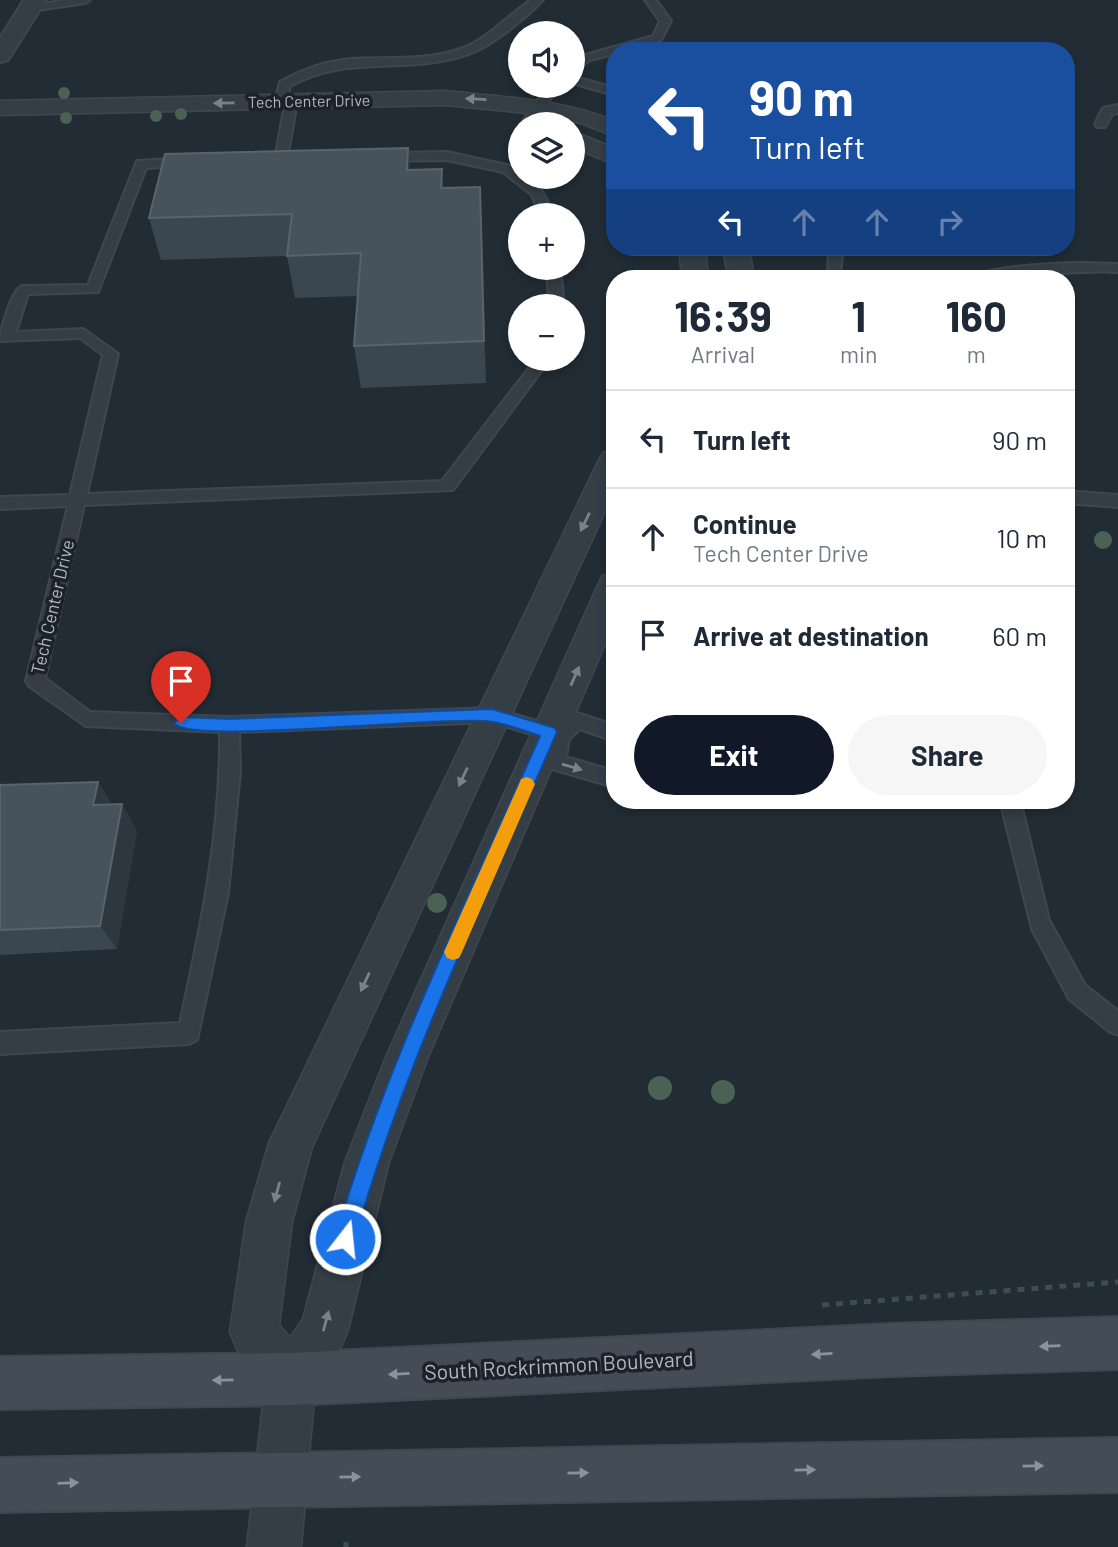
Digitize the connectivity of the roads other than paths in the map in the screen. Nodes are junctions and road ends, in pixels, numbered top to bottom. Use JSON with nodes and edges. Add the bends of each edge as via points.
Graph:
{"nodes":[{"id":1,"x":85,"y":0,"type":"edge"},
{"id":2,"x":538,"y":0,"type":"edge"},
{"id":3,"x":650,"y":0,"type":"edge"},
{"id":4,"x":33,"y":4,"type":"edge"},
{"id":5,"x":643,"y":42,"type":"edge"},
{"id":6,"x":606,"y":52,"type":"edge"},
{"id":7,"x":0,"y":55,"type":"edge"},
{"id":8,"x":585,"y":59,"type":"edge"},
{"id":9,"x":585,"y":83,"type":"edge"},
{"id":10,"x":606,"y":90,"type":"edge"},
{"id":11,"x":544,"y":98,"type":"edge"},
{"id":12,"x":0,"y":108,"type":"edge"},
{"id":13,"x":286,"y":108,"type":"junction"},
{"id":14,"x":1118,"y":109,"type":"edge"},
{"id":15,"x":533,"y":112,"type":"edge"},
{"id":16,"x":585,"y":118,"type":"edge"},
{"id":17,"x":508,"y":119,"type":"edge"},
{"id":18,"x":1101,"y":124,"type":"dead end"},
{"id":19,"x":606,"y":126,"type":"edge"},
{"id":20,"x":0,"y":128,"type":"edge"},
{"id":21,"x":585,"y":144,"type":"edge"},
{"id":22,"x":606,"y":154,"type":"edge"},
{"id":23,"x":369,"y":157,"type":"edge"},
{"id":24,"x":281,"y":159,"type":"edge"},
{"id":25,"x":205,"y":162,"type":"edge"},
{"id":26,"x":542,"y":203,"type":"edge"},
{"id":27,"x":1118,"y":268,"type":"edge"},
{"id":28,"x":1031,"y":270,"type":"edge"},
{"id":29,"x":3,"y":337,"type":"edge"},
{"id":30,"x":534,"y":371,"type":"edge"},
{"id":31,"x":606,"y":477,"type":"edge"},
{"id":32,"x":1075,"y":498,"type":"edge"},
{"id":33,"x":78,"y":500,"type":"junction"},
{"id":34,"x":1118,"y":501,"type":"edge"},
{"id":35,"x":0,"y":503,"type":"edge"},
{"id":36,"x":606,"y":605,"type":"edge"},
{"id":37,"x":492,"y":715,"type":"junction"},
{"id":38,"x":229,"y":725,"type":"junction"},
{"id":39,"x":606,"y":730,"type":"edge"},
{"id":40,"x":555,"y":734,"type":"junction"},
{"id":41,"x":606,"y":777,"type":"edge"},
{"id":42,"x":1012,"y":809,"type":"edge"},
{"id":43,"x":1118,"y":1025,"type":"edge"},
{"id":44,"x":0,"y":1043,"type":"edge"},
{"id":45,"x":1118,"y":1343,"type":"edge"},
{"id":46,"x":291,"y":1379,"type":"junction"},
{"id":47,"x":0,"y":1383,"type":"edge"},
{"id":48,"x":1118,"y":1465,"type":"edge"},
{"id":49,"x":282,"y":1478,"type":"junction"},
{"id":50,"x":0,"y":1485,"type":"edge"},
{"id":51,"x":274,"y":1547,"type":"edge"}],
"edges":[{"from":1,"to":4,"type":"lane"},
{"from":2,"to":13,"type":"lane","via":[[463,52],[325,65],[300,73],[284,84]]},
{"from":3,"to":5,"type":"lane","via":[[666,21],[657,38]]},
{"from":4,"to":7,"type":"street"},
{"from":6,"to":8,"type":"lane"},
{"from":9,"to":10,"type":"lane"},
{"from":11,"to":15,"type":"lane"},
{"from":13,"to":12,"type":"street","name":"Tech Center Drive","one_way":true},
{"from":13,"to":17,"type":"street","name":"Tech Center Drive"},
{"from":13,"to":20,"type":"street","name":"Tech Center Drive"},
{"from":13,"to":24,"type":"lane"},
{"from":14,"to":18,"type":"lane","via":[[1107,111]]},
{"from":16,"to":19,"type":"street","name":"Tech Center Drive"},
{"from":21,"to":22,"type":"street"},
{"from":23,"to":26,"type":"lane","via":[[447,156],[507,169],[538,193]]},
{"from":25,"to":29,"type":"lane","via":[[141,164],[93,289],[22,289]]},
{"from":27,"to":28,"type":"lane","via":[[1084,265]]},
{"from":29,"to":33,"type":"lane","name":"Tech Center Drive","via":[[83,333],[111,354]]},
{"from":30,"to":33,"type":"lane","via":[[447,486]]},
{"from":31,"to":37,"type":"street","one_way":true},
{"from":32,"to":34,"type":"lane"},
{"from":33,"to":35,"type":"lane"},
{"from":33,"to":38,"type":"lane","name":"Tech Center Drive","via":[[35,681],[86,719]]},
{"from":40,"to":36,"type":"street","one_way":true},
{"from":37,"to":38,"type":"lane","name":"Tech Center Drive"},
{"from":37,"to":40,"type":"lane","name":"Tech Center Drive"},
{"from":37,"to":46,"type":"street","one_way":true,"via":[[290,1143],[269,1222],[254,1332]]},
{"from":38,"to":44,"type":"lane","via":[[230,772],[218,893],[189,1033]]},
{"from":39,"to":40,"type":"lane","via":[[577,721]]},
{"from":40,"to":41,"type":"lane","one_way":true,"via":[[556,762]]},
{"from":46,"to":40,"type":"street","one_way":true,"via":[[324,1330],[367,1161],[407,1057]]},
{"from":42,"to":43,"type":"lane","via":[[1039,922],[1077,992]]},
{"from":45,"to":46,"type":"main road","name":"South Rockrimmon Boulevard","one_way":true},
{"from":46,"to":47,"type":"main road","name":"South Rockrimmon Boulevard","one_way":true},
{"from":46,"to":49,"type":"street"},
{"from":49,"to":48,"type":"main road","one_way":true},
{"from":50,"to":49,"type":"main road","one_way":true},
{"from":49,"to":51,"type":"street"}]}
